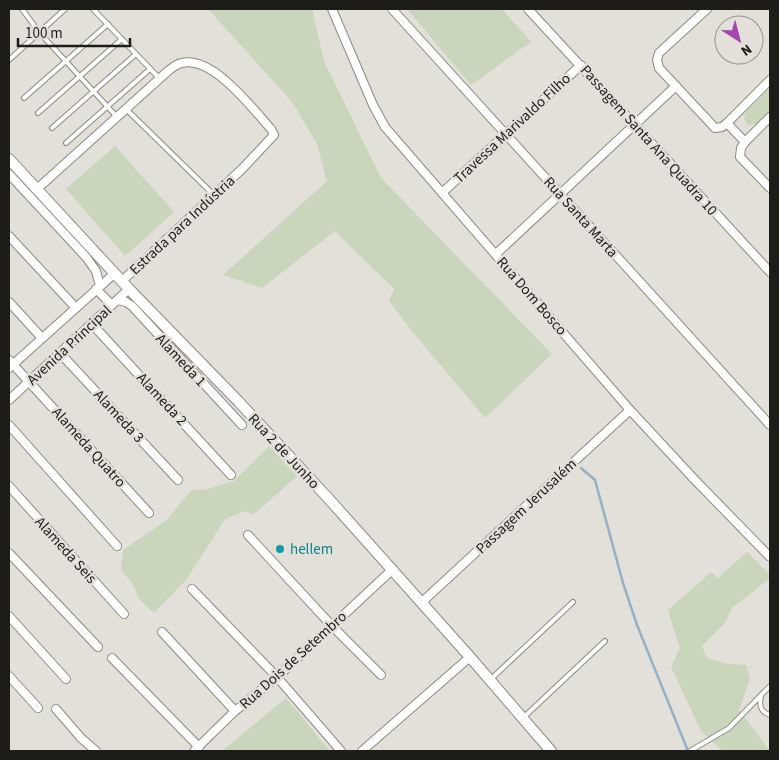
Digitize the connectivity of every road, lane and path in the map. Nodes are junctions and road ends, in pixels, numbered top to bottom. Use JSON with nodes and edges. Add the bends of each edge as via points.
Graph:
{"nodes":[{"id":1,"x":22,"y":9,"type":"edge"},
{"id":2,"x":65,"y":9,"type":"edge"},
{"id":3,"x":93,"y":9,"type":"edge"},
{"id":4,"x":332,"y":9,"type":"edge"},
{"id":5,"x":392,"y":9,"type":"edge"},
{"id":6,"x":528,"y":9,"type":"edge"},
{"id":7,"x":707,"y":9,"type":"edge"},
{"id":8,"x":108,"y":24,"type":"junction"},
{"id":9,"x":40,"y":32,"type":"junction"},
{"id":10,"x":122,"y":39,"type":"junction"},
{"id":11,"x":136,"y":54,"type":"junction"},
{"id":12,"x":9,"y":60,"type":"edge"},
{"id":13,"x":66,"y":61,"type":"junction"},
{"id":14,"x":581,"y":65,"type":"junction"},
{"id":15,"x":150,"y":69,"type":"junction"},
{"id":16,"x":80,"y":76,"type":"junction"},
{"id":17,"x":160,"y":79,"type":"junction"},
{"id":18,"x":770,"y":80,"type":"edge"},
{"id":19,"x":676,"y":86,"type":"junction"},
{"id":20,"x":94,"y":92,"type":"junction"},
{"id":21,"x":24,"y":98,"type":"dead end"},
{"id":22,"x":107,"y":107,"type":"junction"},
{"id":23,"x":126,"y":109,"type":"junction"},
{"id":24,"x":38,"y":113,"type":"dead end"},
{"id":25,"x":117,"y":117,"type":"junction"},
{"id":26,"x":770,"y":117,"type":"edge"},
{"id":27,"x":727,"y":123,"type":"junction"},
{"id":28,"x":635,"y":124,"type":"junction"},
{"id":29,"x":52,"y":128,"type":"dead end"},
{"id":30,"x":505,"y":134,"type":"junction"},
{"id":31,"x":745,"y":142,"type":"junction"},
{"id":32,"x":66,"y":143,"type":"dead end"},
{"id":33,"x":9,"y":159,"type":"edge"},
{"id":34,"x":9,"y":174,"type":"edge"},
{"id":35,"x":770,"y":188,"type":"edge"},
{"id":36,"x":37,"y":189,"type":"junction"},
{"id":37,"x":443,"y":192,"type":"junction"},
{"id":38,"x":214,"y":195,"type":"junction"},
{"id":39,"x":561,"y":195,"type":"junction"},
{"id":40,"x":9,"y":236,"type":"edge"},
{"id":41,"x":496,"y":254,"type":"junction"},
{"id":42,"x":770,"y":272,"type":"edge"},
{"id":43,"x":115,"y":273,"type":"junction"},
{"id":44,"x":122,"y":281,"type":"junction"},
{"id":45,"x":98,"y":287,"type":"junction"},
{"id":46,"x":129,"y":289,"type":"junction"},
{"id":47,"x":9,"y":302,"type":"edge"},
{"id":48,"x":115,"y":303,"type":"junction"},
{"id":49,"x":76,"y":308,"type":"junction"},
{"id":50,"x":92,"y":324,"type":"junction"},
{"id":51,"x":42,"y":338,"type":"junction"},
{"id":52,"x":60,"y":353,"type":"junction"},
{"id":53,"x":10,"y":364,"type":"edge"},
{"id":54,"x":30,"y":381,"type":"junction"},
{"id":55,"x":9,"y":400,"type":"edge"},
{"id":56,"x":630,"y":410,"type":"junction"},
{"id":57,"x":242,"y":424,"type":"dead end"},
{"id":58,"x":9,"y":425,"type":"edge"},
{"id":59,"x":770,"y":425,"type":"edge"},
{"id":60,"x":231,"y":475,"type":"dead end"},
{"id":61,"x":178,"y":480,"type":"dead end"},
{"id":62,"x":9,"y":486,"type":"edge"},
{"id":63,"x":149,"y":513,"type":"dead end"},
{"id":64,"x":248,"y":535,"type":"dead end"},
{"id":65,"x":117,"y":546,"type":"dead end"},
{"id":66,"x":9,"y":552,"type":"edge"},
{"id":67,"x":770,"y":557,"type":"edge"},
{"id":68,"x":393,"y":569,"type":"junction"},
{"id":69,"x":192,"y":588,"type":"dead end"},
{"id":70,"x":573,"y":602,"type":"dead end"},
{"id":71,"x":421,"y":603,"type":"junction"},
{"id":72,"x":124,"y":614,"type":"dead end"},
{"id":73,"x":9,"y":616,"type":"edge"},
{"id":74,"x":332,"y":626,"type":"junction"},
{"id":75,"x":162,"y":632,"type":"dead end"},
{"id":76,"x":605,"y":641,"type":"dead end"},
{"id":77,"x":98,"y":647,"type":"dead end"},
{"id":78,"x":470,"y":657,"type":"junction"},
{"id":79,"x":112,"y":658,"type":"dead end"},
{"id":80,"x":382,"y":675,"type":"dead end"},
{"id":81,"x":9,"y":676,"type":"edge"},
{"id":82,"x":277,"y":677,"type":"junction"},
{"id":83,"x":66,"y":679,"type":"dead end"},
{"id":84,"x":489,"y":681,"type":"junction"},
{"id":85,"x":770,"y":686,"type":"edge"},
{"id":86,"x":761,"y":696,"type":"junction"},
{"id":87,"x":38,"y":708,"type":"dead end"},
{"id":88,"x":56,"y":709,"type":"dead end"},
{"id":89,"x":235,"y":712,"type":"junction"},
{"id":90,"x":770,"y":715,"type":"edge"},
{"id":91,"x":522,"y":719,"type":"junction"},
{"id":92,"x":197,"y":749,"type":"edge"},
{"id":93,"x":96,"y":751,"type":"edge"},
{"id":94,"x":340,"y":751,"type":"edge"},
{"id":95,"x":362,"y":751,"type":"edge"},
{"id":96,"x":551,"y":751,"type":"edge"},
{"id":97,"x":690,"y":751,"type":"edge"}],
"edges":[{"from":1,"to":9,"type":"lane"},
{"from":2,"to":9,"type":"lane"},
{"from":3,"to":8,"type":"lane"},
{"from":4,"to":37,"type":"street","name":"Rua Dom Bosco","via":[[378,116]]},
{"from":5,"to":30,"type":"street","name":"Rua Santa Marta"},
{"from":6,"to":14,"type":"street","name":"Passagem Santa Ana Quadra 10"},
{"from":7,"to":19,"type":"street","via":[[659,53],[659,68]]},
{"from":8,"to":10,"type":"lane"},
{"from":8,"to":13,"type":"lane"},
{"from":9,"to":12,"type":"lane"},
{"from":9,"to":13,"type":"lane"},
{"from":10,"to":11,"type":"lane"},
{"from":10,"to":16,"type":"lane"},
{"from":11,"to":15,"type":"lane"},
{"from":11,"to":20,"type":"lane"},
{"from":13,"to":16,"type":"lane"},
{"from":13,"to":21,"type":"lane"},
{"from":14,"to":28,"type":"street","name":"Passagem Santa Ana Quadra 10"},
{"from":14,"to":30,"type":"street","name":"Travessa Marivaldo Filho"},
{"from":15,"to":17,"type":"lane"},
{"from":15,"to":22,"type":"lane"},
{"from":16,"to":20,"type":"lane"},
{"from":16,"to":24,"type":"lane"},
{"from":17,"to":23,"type":"street"},
{"from":17,"to":38,"type":"street","name":"Estrada para Indústria","via":[[183,63],[205,66],[222,77],[274,135]]},
{"from":18,"to":27,"type":"street"},
{"from":19,"to":27,"type":"street","via":[[715,128]]},
{"from":19,"to":28,"type":"street"},
{"from":20,"to":22,"type":"lane"},
{"from":20,"to":29,"type":"lane"},
{"from":22,"to":25,"type":"lane"},
{"from":22,"to":32,"type":"lane"},
{"from":23,"to":25,"type":"street"},
{"from":23,"to":38,"type":"lane"},
{"from":25,"to":36,"type":"street"},
{"from":26,"to":31,"type":"street"},
{"from":27,"to":31,"type":"street"},
{"from":28,"to":39,"type":"street"},
{"from":28,"to":42,"type":"street","name":"Passagem Santa Ana Quadra 10"},
{"from":30,"to":37,"type":"street","name":"Travessa Marivaldo Filho"},
{"from":30,"to":39,"type":"street","name":"Rua Santa Marta"},
{"from":31,"to":35,"type":"street","via":[[740,157]]},
{"from":33,"to":36,"type":"street","name":"Rua 2 de Junho"},
{"from":34,"to":45,"type":"street","via":[[86,257],[96,271]]},
{"from":36,"to":43,"type":"street","name":"Rua 2 de Junho"},
{"from":37,"to":41,"type":"street","name":"Rua Dom Bosco"},
{"from":38,"to":44,"type":"street","name":"Estrada para Indústria"},
{"from":39,"to":41,"type":"street"},
{"from":39,"to":59,"type":"street","name":"Rua Santa Marta"},
{"from":40,"to":49,"type":"street"},
{"from":41,"to":56,"type":"street","name":"Rua Dom Bosco"},
{"from":43,"to":44,"type":"street","name":"Rua 2 de Junho"},
{"from":43,"to":45,"type":"street","name":"Avenida Principal"},
{"from":44,"to":46,"type":"street","name":"Rua 2 de Junho"},
{"from":45,"to":48,"type":"street","name":"Alameda 1"},
{"from":45,"to":49,"type":"street","name":"Avenida Principal"},
{"from":46,"to":48,"type":"street","name":"Avenida Principal"},
{"from":46,"to":68,"type":"street","name":"Rua 2 de Junho","via":[[244,407]]},
{"from":47,"to":51,"type":"street"},
{"from":48,"to":50,"type":"street","name":"Avenida Principal"},
{"from":48,"to":57,"type":"street","name":"Alameda 1","via":[[126,302],[132,306]]},
{"from":49,"to":51,"type":"street","name":"Avenida Principal"},
{"from":50,"to":52,"type":"street","name":"Avenida Principal"},
{"from":50,"to":60,"type":"street","name":"Alameda 2"},
{"from":51,"to":53,"type":"street","name":"Avenida Principal"},
{"from":52,"to":54,"type":"street","name":"Avenida Principal"},
{"from":52,"to":61,"type":"street","name":"Alameda 3"},
{"from":53,"to":54,"type":"street","name":"Alameda Quatro"},
{"from":54,"to":55,"type":"street","name":"Avenida Principal"},
{"from":54,"to":63,"type":"street","name":"Alameda Quatro"},
{"from":56,"to":67,"type":"street","name":"Rua Dom Bosco"},
{"from":56,"to":71,"type":"street","name":"Passagem Jerusalém"},
{"from":58,"to":65,"type":"street"},
{"from":62,"to":72,"type":"street","name":"Alameda Seis"},
{"from":64,"to":74,"type":"street"},
{"from":66,"to":77,"type":"street"},
{"from":68,"to":71,"type":"street","name":"Rua 2 de Junho"},
{"from":68,"to":74,"type":"street","name":"Rua Dois de Setembro"},
{"from":69,"to":82,"type":"street"},
{"from":70,"to":84,"type":"lane"},
{"from":71,"to":78,"type":"street","name":"Rua 2 de Junho"},
{"from":73,"to":83,"type":"street"},
{"from":74,"to":80,"type":"street"},
{"from":74,"to":82,"type":"street","name":"Rua Dois de Setembro"},
{"from":75,"to":89,"type":"street"},
{"from":76,"to":91,"type":"lane"},
{"from":78,"to":84,"type":"street","name":"Rua 2 de Junho"},
{"from":78,"to":95,"type":"street"},
{"from":79,"to":92,"type":"street"},
{"from":81,"to":87,"type":"street"},
{"from":82,"to":89,"type":"street","name":"Rua Dois de Setembro"},
{"from":82,"to":94,"type":"street"},
{"from":84,"to":91,"type":"street","name":"Rua 2 de Junho"},
{"from":85,"to":86,"type":"lane"},
{"from":86,"to":90,"type":"lane","via":[[760,708]]},
{"from":86,"to":97,"type":"lane","via":[[729,728]]},
{"from":88,"to":93,"type":"street"},
{"from":89,"to":92,"type":"street","name":"Rua Dois de Setembro"},
{"from":91,"to":96,"type":"street","name":"Rua 2 de Junho"}]}
